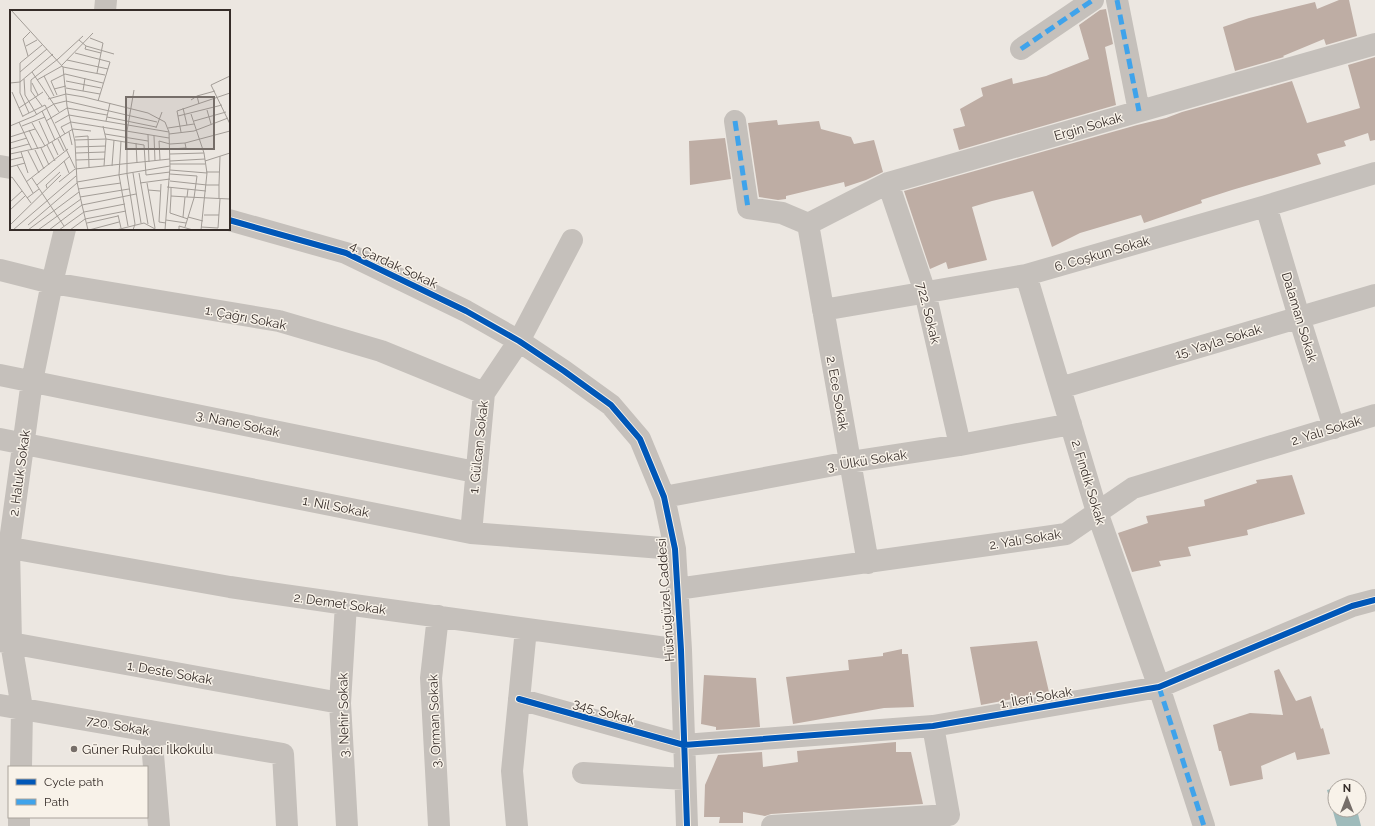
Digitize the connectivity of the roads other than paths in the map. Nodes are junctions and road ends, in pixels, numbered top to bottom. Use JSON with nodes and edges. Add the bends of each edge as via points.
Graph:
{"nodes":[{"id":1,"x":106,"y":0,"type":"edge"},
{"id":2,"x":1093,"y":0,"type":"edge"},
{"id":3,"x":1117,"y":0,"type":"edge"},
{"id":4,"x":105,"y":10,"type":"edge"},
{"id":5,"x":1375,"y":44,"type":"edge"},
{"id":6,"x":1021,"y":49,"type":"dead end"},
{"id":7,"x":1140,"y":111,"type":"junction"},
{"id":8,"x":735,"y":121,"type":"dead end"},
{"id":9,"x":0,"y":166,"type":"edge"},
{"id":10,"x":10,"y":168,"type":"edge"},
{"id":11,"x":1375,"y":173,"type":"edge"},
{"id":12,"x":888,"y":184,"type":"junction"},
{"id":13,"x":1266,"y":206,"type":"junction"},
{"id":14,"x":230,"y":220,"type":"edge"},
{"id":15,"x":808,"y":224,"type":"junction"},
{"id":16,"x":65,"y":230,"type":"edge"},
{"id":17,"x":572,"y":240,"type":"dead end"},
{"id":18,"x":0,"y":270,"type":"edge"},
{"id":19,"x":1026,"y":275,"type":"junction"},
{"id":20,"x":52,"y":283,"type":"junction"},
{"id":21,"x":926,"y":292,"type":"junction"},
{"id":22,"x":1375,"y":295,"type":"edge"},
{"id":23,"x":823,"y":310,"type":"junction"},
{"id":24,"x":1299,"y":317,"type":"junction"},
{"id":25,"x":519,"y":341,"type":"junction"},
{"id":26,"x":0,"y":375,"type":"edge"},
{"id":27,"x":32,"y":381,"type":"junction"},
{"id":28,"x":1060,"y":388,"type":"junction"},
{"id":29,"x":484,"y":393,"type":"junction"},
{"id":30,"x":1375,"y":415,"type":"edge"},
{"id":31,"x":1071,"y":424,"type":"junction"},
{"id":32,"x":1334,"y":428,"type":"junction"},
{"id":33,"x":0,"y":439,"type":"edge"},
{"id":34,"x":23,"y":443,"type":"junction"},
{"id":35,"x":960,"y":446,"type":"junction"},
{"id":36,"x":850,"y":462,"type":"junction"},
{"id":37,"x":476,"y":472,"type":"junction"},
{"id":38,"x":664,"y":497,"type":"junction"},
{"id":39,"x":1097,"y":512,"type":"junction"},
{"id":40,"x":471,"y":533,"type":"junction"},
{"id":41,"x":4,"y":547,"type":"edge"},
{"id":42,"x":675,"y":550,"type":"junction"},
{"id":43,"x":868,"y":562,"type":"junction"},
{"id":44,"x":677,"y":589,"type":"junction"},
{"id":45,"x":1375,"y":600,"type":"edge"},
{"id":46,"x":346,"y":604,"type":"junction"},
{"id":47,"x":438,"y":616,"type":"junction"},
{"id":48,"x":526,"y":628,"type":"junction"},
{"id":49,"x":6,"y":642,"type":"edge"},
{"id":50,"x":681,"y":650,"type":"junction"},
{"id":51,"x":1160,"y":687,"type":"junction"},
{"id":52,"x":519,"y":699,"type":"junction"},
{"id":53,"x":340,"y":703,"type":"junction"},
{"id":54,"x":0,"y":705,"type":"edge"},
{"id":55,"x":22,"y":708,"type":"junction"},
{"id":56,"x":933,"y":726,"type":"junction"},
{"id":57,"x":151,"y":731,"type":"junction"},
{"id":58,"x":684,"y":745,"type":"junction"},
{"id":59,"x":20,"y":766,"type":"edge"},
{"id":60,"x":583,"y":773,"type":"dead end"},
{"id":61,"x":685,"y":779,"type":"junction"},
{"id":62,"x":159,"y":826,"type":"edge"},
{"id":63,"x":287,"y":826,"type":"edge"},
{"id":64,"x":347,"y":826,"type":"edge"},
{"id":65,"x":439,"y":826,"type":"edge"},
{"id":66,"x":517,"y":826,"type":"edge"},
{"id":67,"x":687,"y":826,"type":"edge"},
{"id":68,"x":772,"y":826,"type":"edge"},
{"id":69,"x":1204,"y":826,"type":"edge"}],
"edges":[{"from":1,"to":4,"type":"street"},
{"from":2,"to":6,"type":"street"},
{"from":3,"to":7,"type":"street"},
{"from":5,"to":7,"type":"street","name":"Ergin Sokak"},
{"from":7,"to":12,"type":"street","name":"Ergin Sokak"},
{"from":8,"to":15,"type":"street","via":[[748,208],[782,213]]},
{"from":9,"to":10,"type":"street"},
{"from":11,"to":13,"type":"street","name":"6. Coşkun Sokak"},
{"from":12,"to":15,"type":"street","name":"Ergin Sokak"},
{"from":12,"to":21,"type":"street","name":"722. Sokak"},
{"from":13,"to":19,"type":"street","name":"6. Coşkun Sokak"},
{"from":13,"to":24,"type":"street","name":"Dalaman Sokak"},
{"from":14,"to":25,"type":"street","name":"4. Çardak Sokak","via":[[346,252],[466,311]]},
{"from":15,"to":23,"type":"street","name":"2. Ece Sokak"},
{"from":16,"to":20,"type":"street","name":"2. Haluk Sokak"},
{"from":17,"to":25,"type":"street","name":"1. Gülcan Sokak"},
{"from":18,"to":20,"type":"street","name":"1. Çağrı Sokak"},
{"from":19,"to":21,"type":"street","name":"6. Coşkun Sokak"},
{"from":19,"to":28,"type":"street","name":"2. Fındık Sokak"},
{"from":20,"to":27,"type":"street","name":"2. Haluk Sokak"},
{"from":20,"to":29,"type":"street","name":"1. Çağrı Sokak","via":[[278,321],[381,351]]},
{"from":21,"to":23,"type":"street","name":"6. Coşkun Sokak"},
{"from":21,"to":35,"type":"street","name":"722. Sokak"},
{"from":22,"to":24,"type":"street","name":"15. Yayla Sokak"},
{"from":23,"to":36,"type":"street","name":"2. Ece Sokak"},
{"from":24,"to":28,"type":"street","name":"15. Yayla Sokak"},
{"from":24,"to":32,"type":"street","name":"Dalaman Sokak"},
{"from":25,"to":29,"type":"street","name":"1. Gülcan Sokak"},
{"from":25,"to":38,"type":"street","name":"Hüsnügüzel Caddesi","via":[[611,405],[640,439]]},
{"from":26,"to":27,"type":"street","name":"3. Nane Sokak"},
{"from":27,"to":34,"type":"street","name":"2. Haluk Sokak"},
{"from":27,"to":37,"type":"street","name":"3. Nane Sokak"},
{"from":28,"to":31,"type":"street","name":"2. Fındık Sokak"},
{"from":29,"to":37,"type":"street","name":"1. Gülcan Sokak"},
{"from":30,"to":32,"type":"street","name":"2. Yalı Sokak"},
{"from":31,"to":35,"type":"street","name":"3. Ülkü Sokak"},
{"from":31,"to":39,"type":"street","name":"2. Fındık Sokak"},
{"from":32,"to":39,"type":"street","name":"2. Yalı Sokak","via":[[1133,488]]},
{"from":33,"to":34,"type":"street","name":"1. Nil Sokak"},
{"from":34,"to":40,"type":"street","name":"1. Nil Sokak"},
{"from":34,"to":41,"type":"street","name":"2. Haluk Sokak"},
{"from":35,"to":36,"type":"street","name":"3. Ülkü Sokak"},
{"from":36,"to":38,"type":"street","name":"3. Ülkü Sokak"},
{"from":36,"to":43,"type":"street","name":"2. Ece Sokak"},
{"from":37,"to":40,"type":"street","name":"1. Gülcan Sokak"},
{"from":38,"to":42,"type":"street","name":"Hüsnügüzel Caddesi"},
{"from":39,"to":43,"type":"street","name":"2. Yalı Sokak","via":[[1066,534]]},
{"from":39,"to":51,"type":"street","name":"2. Fındık Sokak"},
{"from":40,"to":42,"type":"street","name":"1. Nil Sokak"},
{"from":41,"to":46,"type":"street","name":"2. Demet Sokak","via":[[230,587]]},
{"from":41,"to":49,"type":"street","name":"2. Haluk Sokak"},
{"from":42,"to":44,"type":"street","name":"Hüsnügüzel Caddesi"},
{"from":43,"to":44,"type":"street","name":"2. Yalı Sokak"},
{"from":44,"to":50,"type":"street","name":"Hüsnügüzel Caddesi"},
{"from":45,"to":51,"type":"street","name":"1. İleri Sokak","via":[[1352,606]]},
{"from":46,"to":47,"type":"street","name":"2. Demet Sokak"},
{"from":46,"to":53,"type":"street","name":"3. Nehir Sokak"},
{"from":47,"to":48,"type":"street","name":"2. Demet Sokak"},
{"from":47,"to":65,"type":"street","name":"3. Orman Sokak","via":[[431,678]]},
{"from":48,"to":50,"type":"street","name":"2. Demet Sokak"},
{"from":48,"to":52,"type":"street"},
{"from":49,"to":53,"type":"street","name":"1. Deste Sokak"},
{"from":49,"to":55,"type":"street","name":"2. Haluk Sokak"},
{"from":50,"to":58,"type":"street","name":"Hüsnügüzel Caddesi"},
{"from":51,"to":56,"type":"street","name":"1. İleri Sokak"},
{"from":51,"to":69,"type":"street","name":"2. Fındık Sokak"},
{"from":52,"to":58,"type":"street","name":"345. Sokak"},
{"from":52,"to":66,"type":"street","via":[[512,771]]},
{"from":53,"to":64,"type":"street","name":"3. Nehir Sokak"},
{"from":54,"to":55,"type":"street","name":"720. Sokak"},
{"from":55,"to":57,"type":"street","name":"720. Sokak"},
{"from":55,"to":59,"type":"street","name":"2. Haluk Sokak"},
{"from":56,"to":58,"type":"street","name":"1. İleri Sokak"},
{"from":56,"to":68,"type":"street","via":[[949,815]]},
{"from":57,"to":62,"type":"street"},
{"from":57,"to":63,"type":"street","name":"720. Sokak","via":[[283,754]]},
{"from":58,"to":61,"type":"street","name":"Hüsnügüzel Caddesi"},
{"from":60,"to":61,"type":"street"},
{"from":61,"to":67,"type":"street","name":"Hüsnügüzel Caddesi"}]}
